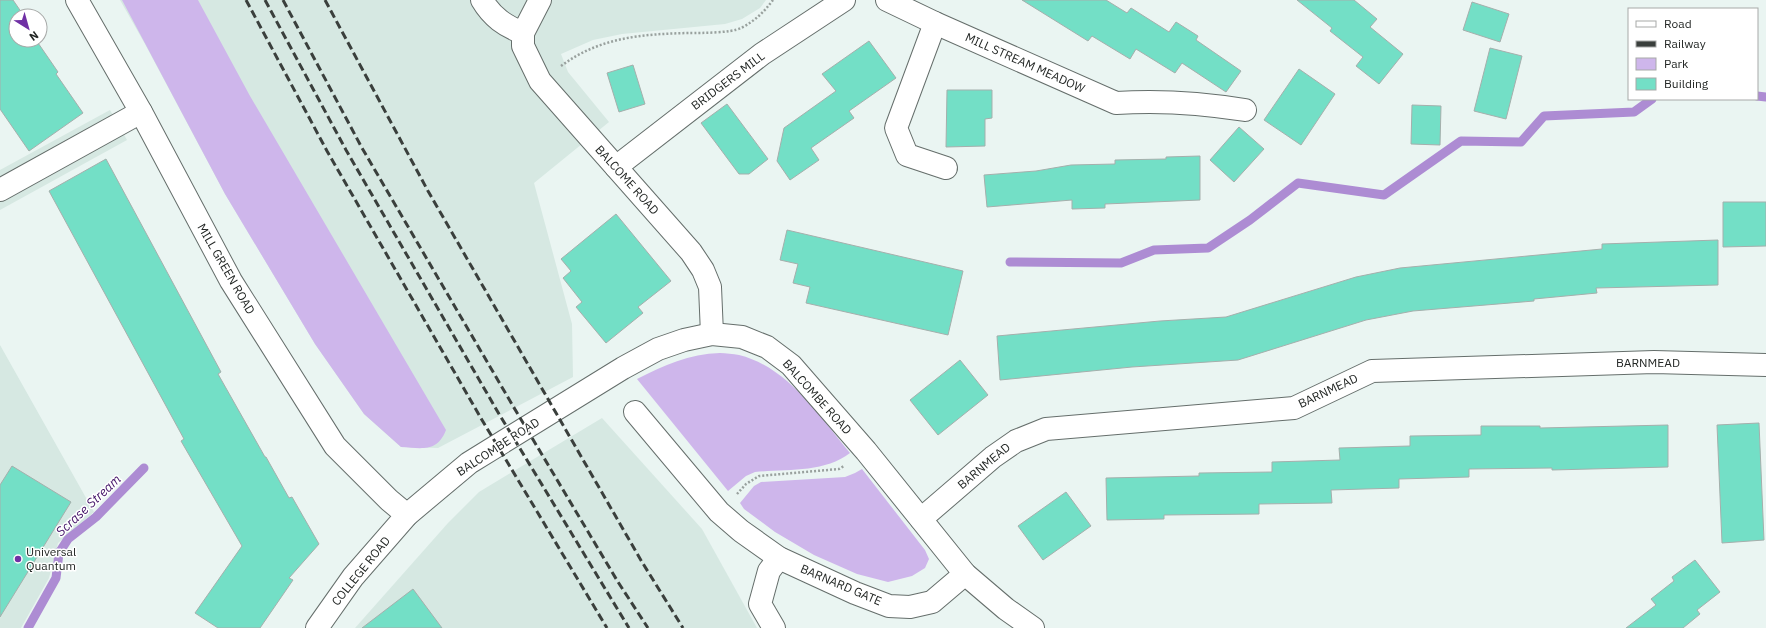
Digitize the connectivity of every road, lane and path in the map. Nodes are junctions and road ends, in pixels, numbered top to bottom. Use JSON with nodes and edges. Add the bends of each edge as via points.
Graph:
{"nodes":[{"id":1,"x":77,"y":0,"type":"edge"},
{"id":2,"x":482,"y":0,"type":"edge"},
{"id":3,"x":540,"y":0,"type":"edge"},
{"id":4,"x":773,"y":0,"type":"edge"},
{"id":5,"x":844,"y":0,"type":"edge"},
{"id":6,"x":887,"y":0,"type":"edge"},
{"id":7,"x":935,"y":23,"type":"junction"},
{"id":8,"x":523,"y":33,"type":"junction"},
{"id":9,"x":540,"y":81,"type":"junction"},
{"id":10,"x":1245,"y":110,"type":"dead end"},
{"id":11,"x":141,"y":112,"type":"junction"},
{"id":12,"x":616,"y":167,"type":"junction"},
{"id":13,"x":946,"y":168,"type":"dead end"},
{"id":14,"x":0,"y":190,"type":"edge"},
{"id":15,"x":712,"y":334,"type":"junction"},
{"id":16,"x":1766,"y":365,"type":"edge"},
{"id":17,"x":636,"y":412,"type":"dead end"},
{"id":18,"x":866,"y":451,"type":"junction"},
{"id":19,"x":719,"y":512,"type":"junction"},
{"id":20,"x":407,"y":515,"type":"junction"},
{"id":21,"x":921,"y":519,"type":"junction"},
{"id":22,"x":779,"y":558,"type":"junction"},
{"id":23,"x":965,"y":574,"type":"junction"},
{"id":24,"x":316,"y":628,"type":"edge"},
{"id":25,"x":774,"y":628,"type":"edge"},
{"id":26,"x":1033,"y":628,"type":"edge"}],
"edges":[{"from":1,"to":11,"type":"street","name":"MILL GREEN ROAD"},
{"from":2,"to":8,"type":"street","via":[[488,10],[506,26]]},
{"from":3,"to":8,"type":"street"},
{"from":4,"to":9,"type":"path","via":[[761,16],[740,28],[619,39],[577,54]]},
{"from":5,"to":12,"type":"street","name":"BRIDGERS MILL","via":[[762,54]]},
{"from":6,"to":7,"type":"street","name":"MILL STREAM MEADOW"},
{"from":7,"to":10,"type":"street","name":"MILL STREAM MEADOW","via":[[1116,103],[1204,103]]},
{"from":7,"to":13,"type":"street","via":[[896,128],[907,155]]},
{"from":8,"to":9,"type":"street","name":"BALCOME ROAD","via":[[523,46]]},
{"from":9,"to":12,"type":"street","name":"BALCOME ROAD"},
{"from":11,"to":14,"type":"street"},
{"from":11,"to":20,"type":"street","name":"MILL GREEN ROAD","via":[[231,280],[335,446]]},
{"from":12,"to":15,"type":"street","name":"BALCOME ROAD","via":[[691,252],[703,270],[710,287]]},
{"from":15,"to":18,"type":"street","name":"BALCOMBE ROAD","via":[[742,337],[767,347],[791,365]]},
{"from":15,"to":20,"type":"street","name":"BALCOMBE ROAD","via":[[658,349],[623,368],[469,463]]},
{"from":16,"to":21,"type":"street","name":"BARNMEAD","via":[[1654,362],[1372,371],[1294,408],[1046,429],[1016,441],[993,457]]},
{"from":17,"to":19,"type":"street","name":"BARNARD GATE"},
{"from":18,"to":19,"type":"path","via":[[839,469],[760,476],[746,484]]},
{"from":18,"to":21,"type":"street","name":"BALCOMBE ROAD"},
{"from":19,"to":22,"type":"street","name":"BARNARD GATE"},
{"from":20,"to":24,"type":"street","name":"COLLEGE ROAD","via":[[353,577]]},
{"from":21,"to":23,"type":"street","name":"BALCOMBE ROAD"},
{"from":22,"to":23,"type":"street","name":"BARNARD GATE","via":[[854,593],[889,606],[910,607],[932,602]]},
{"from":22,"to":25,"type":"street","via":[[769,571],[760,604]]},
{"from":23,"to":26,"type":"street","name":"BALCOMBE ROAD"}]}
